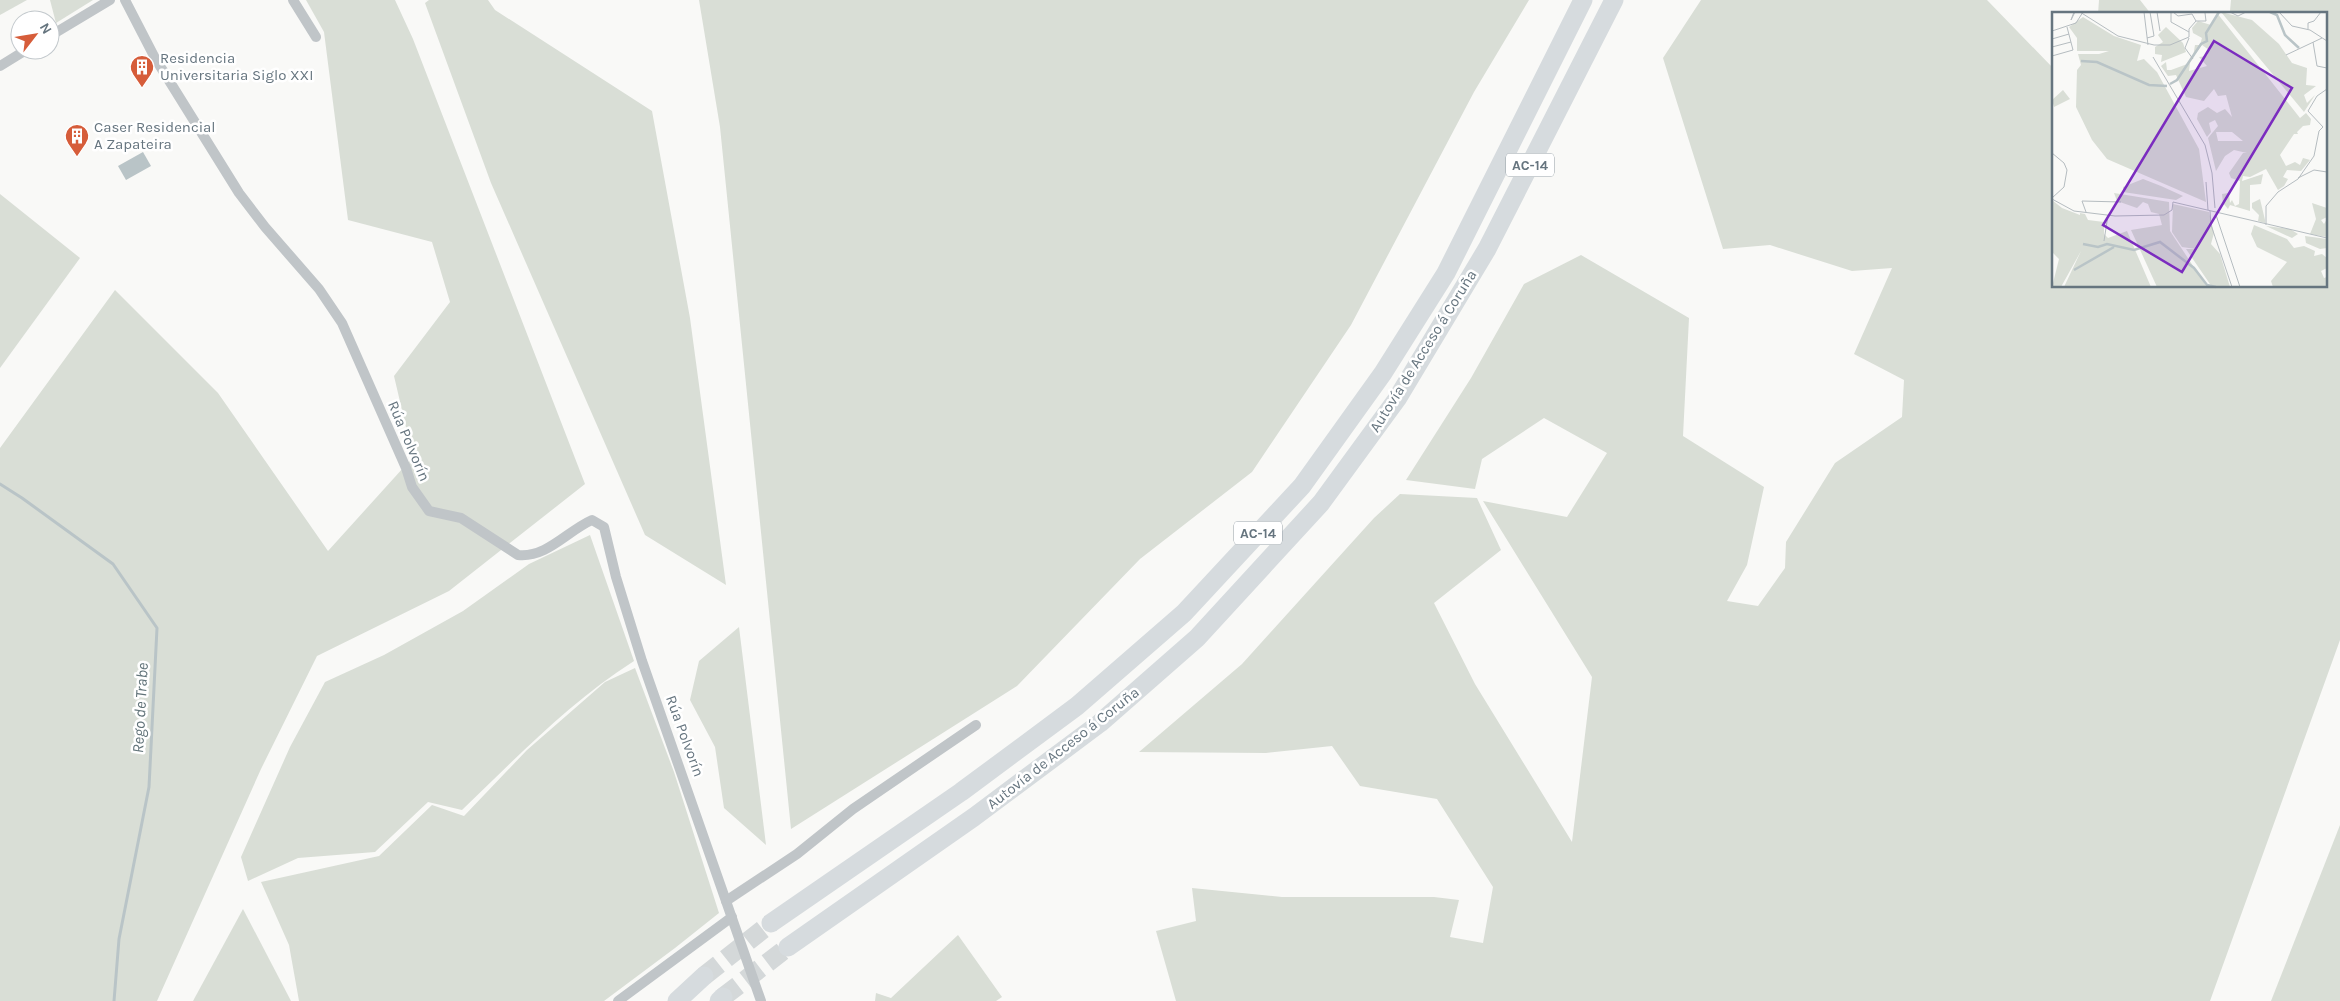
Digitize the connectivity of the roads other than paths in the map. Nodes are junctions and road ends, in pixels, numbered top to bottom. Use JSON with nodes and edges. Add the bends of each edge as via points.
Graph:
{"nodes":[{"id":1,"x":110,"y":0,"type":"edge"},
{"id":2,"x":125,"y":0,"type":"edge"},
{"id":3,"x":293,"y":0,"type":"edge"},
{"id":4,"x":1583,"y":0,"type":"edge"},
{"id":5,"x":1614,"y":0,"type":"edge"},
{"id":6,"x":60,"y":30,"type":"edge"},
{"id":7,"x":316,"y":37,"type":"dead end"},
{"id":8,"x":976,"y":725,"type":"dead end"},
{"id":9,"x":726,"y":901,"type":"junction"},
{"id":10,"x":731,"y":914,"type":"junction"},
{"id":11,"x":771,"y":923,"type":"tunnel mouth"},
{"id":12,"x":788,"y":946,"type":"tunnel mouth"},
{"id":13,"x":704,"y":976,"type":"tunnel mouth"},
{"id":14,"x":618,"y":1001,"type":"edge"},
{"id":15,"x":677,"y":1001,"type":"edge"},
{"id":16,"x":762,"y":1001,"type":"edge"}],
"edges":[{"from":1,"to":6,"type":"street"},
{"from":2,"to":9,"type":"street","name":"Rúa Polvorín","via":[[155,58],[240,193],[319,289],[342,323],[412,487],[429,511],[461,518],[524,556],[537,554],[592,520],[604,527],[642,661]]},
{"from":3,"to":7,"type":"street"},
{"from":4,"to":11,"type":"highway","name":"Autovía de Acceso á Coruña","number":"AC-14","via":[[1446,273],[1383,373],[1302,486],[1184,613],[1077,706],[961,792]]},
{"from":5,"to":12,"type":"highway","name":"Autovía de Acceso á Coruña","number":"AC-14","via":[[1487,249],[1397,399],[1321,503],[1197,638],[1100,723],[974,817]]},
{"from":8,"to":9,"type":"street"},
{"from":9,"to":10,"type":"street","name":"Rúa Polvorín"},
{"from":10,"to":14,"type":"street"},
{"from":10,"to":16,"type":"street","name":"Rúa Polvorín"},
{"from":13,"to":15,"type":"highway"}]}
